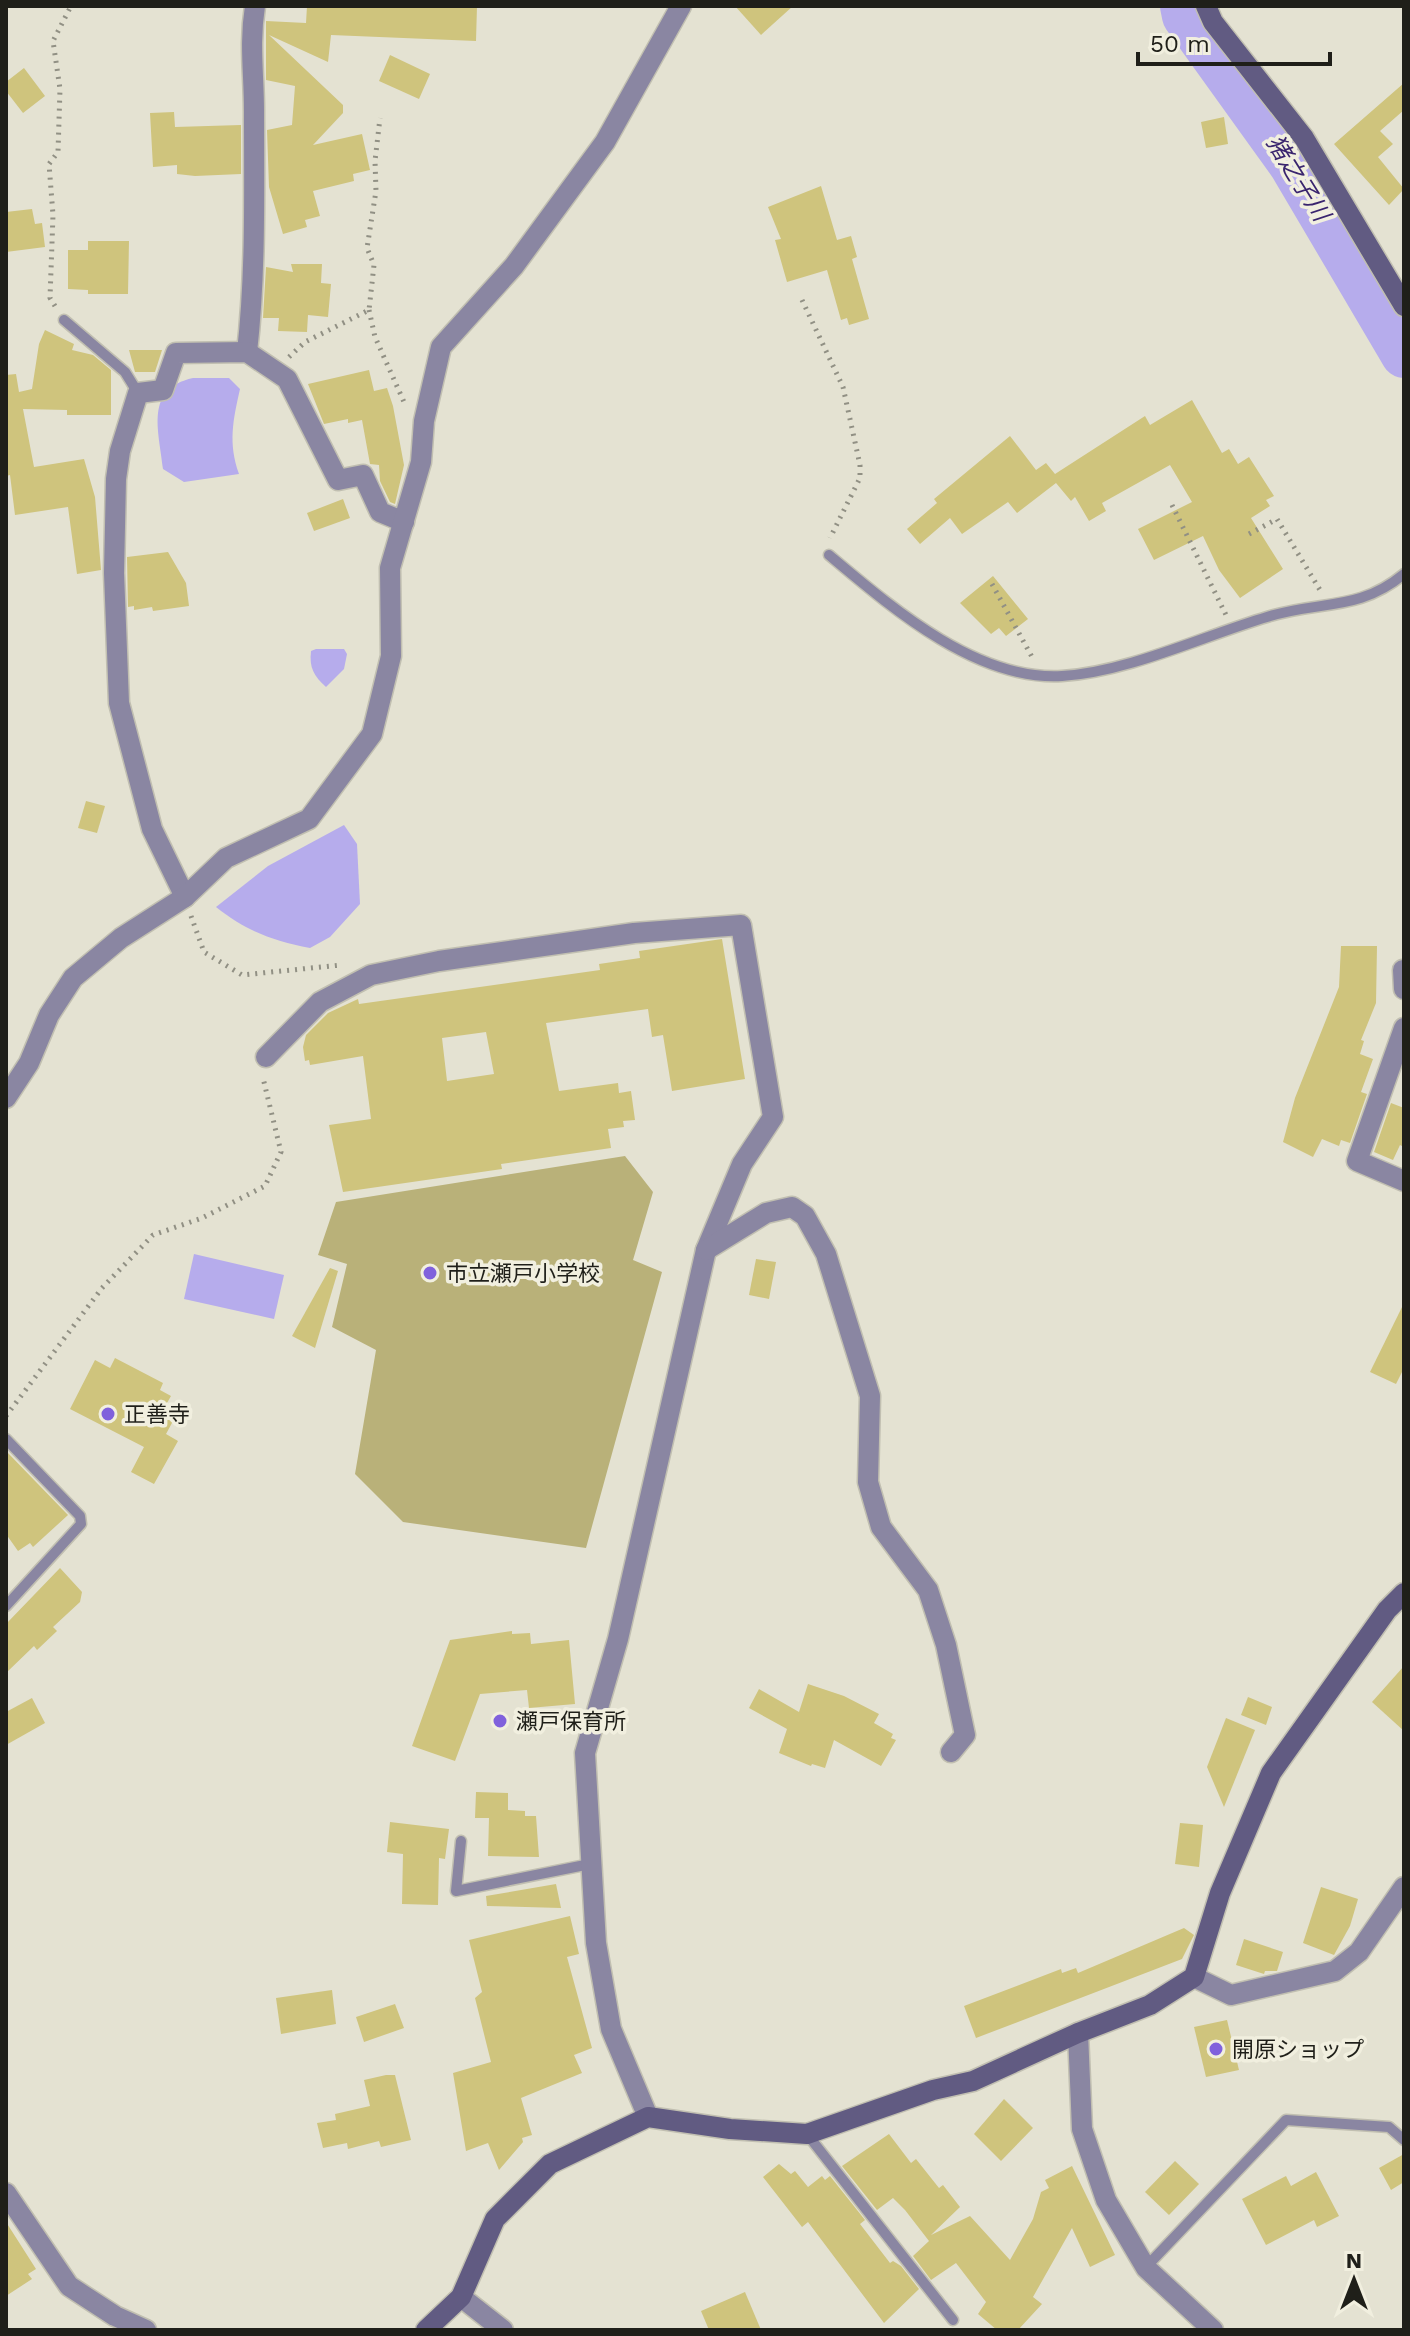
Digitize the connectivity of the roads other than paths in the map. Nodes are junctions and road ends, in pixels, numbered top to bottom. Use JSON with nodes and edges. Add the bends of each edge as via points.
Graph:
{"nodes":[{"id":1,"x":255,"y":6,"type":"edge"},
{"id":2,"x":681,"y":6,"type":"edge"},
{"id":3,"x":1206,"y":6,"type":"edge"},
{"id":4,"x":1404,"y":306,"type":"edge"},
{"id":5,"x":64,"y":320,"type":"road end"},
{"id":6,"x":255,"y":357,"type":"junction"},
{"id":7,"x":138,"y":393,"type":"junction"},
{"id":8,"x":404,"y":522,"type":"junction"},
{"id":9,"x":829,"y":555,"type":"road end"},
{"id":10,"x":1404,"y":574,"type":"edge"},
{"id":11,"x":185,"y":897,"type":"junction"},
{"id":12,"x":1403,"y":970,"type":"edge"},
{"id":13,"x":1404,"y":989,"type":"edge"},
{"id":14,"x":1404,"y":1028,"type":"edge"},
{"id":15,"x":266,"y":1057,"type":"road end"},
{"id":16,"x":6,"y":1098,"type":"edge"},
{"id":17,"x":1404,"y":1181,"type":"edge"},
{"id":18,"x":706,"y":1250,"type":"junction"},
{"id":19,"x":6,"y":1439,"type":"edge"},
{"id":20,"x":1404,"y":1593,"type":"edge"},
{"id":21,"x":6,"y":1606,"type":"edge"},
{"id":22,"x":951,"y":1752,"type":"dead end"},
{"id":23,"x":461,"y":1841,"type":"dead end"},
{"id":24,"x":590,"y":1864,"type":"junction"},
{"id":25,"x":1404,"y":1887,"type":"edge"},
{"id":26,"x":1194,"y":1977,"type":"junction"},
{"id":27,"x":1078,"y":2033,"type":"junction"},
{"id":28,"x":648,"y":2117,"type":"junction"},
{"id":29,"x":807,"y":2134,"type":"junction"},
{"id":30,"x":1404,"y":2140,"type":"edge"},
{"id":31,"x":6,"y":2193,"type":"edge"},
{"id":32,"x":1146,"y":2268,"type":"junction"},
{"id":33,"x":461,"y":2297,"type":"junction"},
{"id":34,"x":953,"y":2320,"type":"dead end"},
{"id":35,"x":146,"y":2330,"type":"edge"},
{"id":36,"x":426,"y":2330,"type":"edge"},
{"id":37,"x":503,"y":2330,"type":"edge"},
{"id":38,"x":1213,"y":2330,"type":"edge"}],
"edges":[{"from":1,"to":6,"type":"street","via":[[249,45]]},
{"from":2,"to":8,"type":"street","via":[[605,142],[514,266],[441,347],[424,421],[421,462]]},
{"from":3,"to":4,"type":"street","via":[[1304,138]]},
{"from":5,"to":7,"type":"lane","via":[[125,372]]},
{"from":6,"to":7,"type":"street","via":[[176,353],[163,390]]},
{"from":6,"to":8,"type":"street","via":[[287,379],[338,480],[363,475],[380,512]]},
{"from":7,"to":11,"type":"street","via":[[116,479],[119,703],[152,829]]},
{"from":8,"to":11,"type":"street","via":[[390,568],[391,656],[372,734],[309,819],[226,858]]},
{"from":9,"to":10,"type":"lane","via":[[957,651],[1004,671],[1054,676],[1128,662],[1278,613],[1371,597]]},
{"from":11,"to":16,"type":"street","via":[[121,938],[73,978]]},
{"from":12,"to":13,"type":"street"},
{"from":14,"to":17,"type":"street","via":[[1357,1161]]},
{"from":15,"to":18,"type":"street","via":[[320,1002],[371,975],[634,933],[741,925],[773,1117],[742,1164]]},
{"from":18,"to":22,"type":"street","via":[[766,1213],[792,1207],[805,1216],[826,1254],[870,1396],[868,1482],[881,1527],[928,1590],[946,1645],[965,1735]]},
{"from":18,"to":24,"type":"street","via":[[618,1639],[585,1753]]},
{"from":19,"to":21,"type":"lane","via":[[80,1516],[81,1524]]},
{"from":20,"to":26,"type":"street","via":[[1271,1773],[1220,1893]]},
{"from":23,"to":24,"type":"lane","via":[[456,1891]]},
{"from":24,"to":28,"type":"street","via":[[596,1943],[611,2029]]},
{"from":25,"to":26,"type":"street","via":[[1359,1952],[1335,1971],[1231,1995]]},
{"from":26,"to":27,"type":"street","via":[[1150,2005]]},
{"from":27,"to":29,"type":"street","via":[[973,2081]]},
{"from":27,"to":32,"type":"street","via":[[1082,2129],[1106,2200]]},
{"from":28,"to":29,"type":"street"},
{"from":28,"to":33,"type":"street","via":[[550,2164],[495,2219]]},
{"from":29,"to":34,"type":"lane"},
{"from":30,"to":32,"type":"lane","via":[[1389,2127],[1286,2120]]},
{"from":31,"to":35,"type":"street","via":[[69,2286]]},
{"from":32,"to":38,"type":"street"},
{"from":33,"to":36,"type":"street"},
{"from":33,"to":37,"type":"street"}]}
